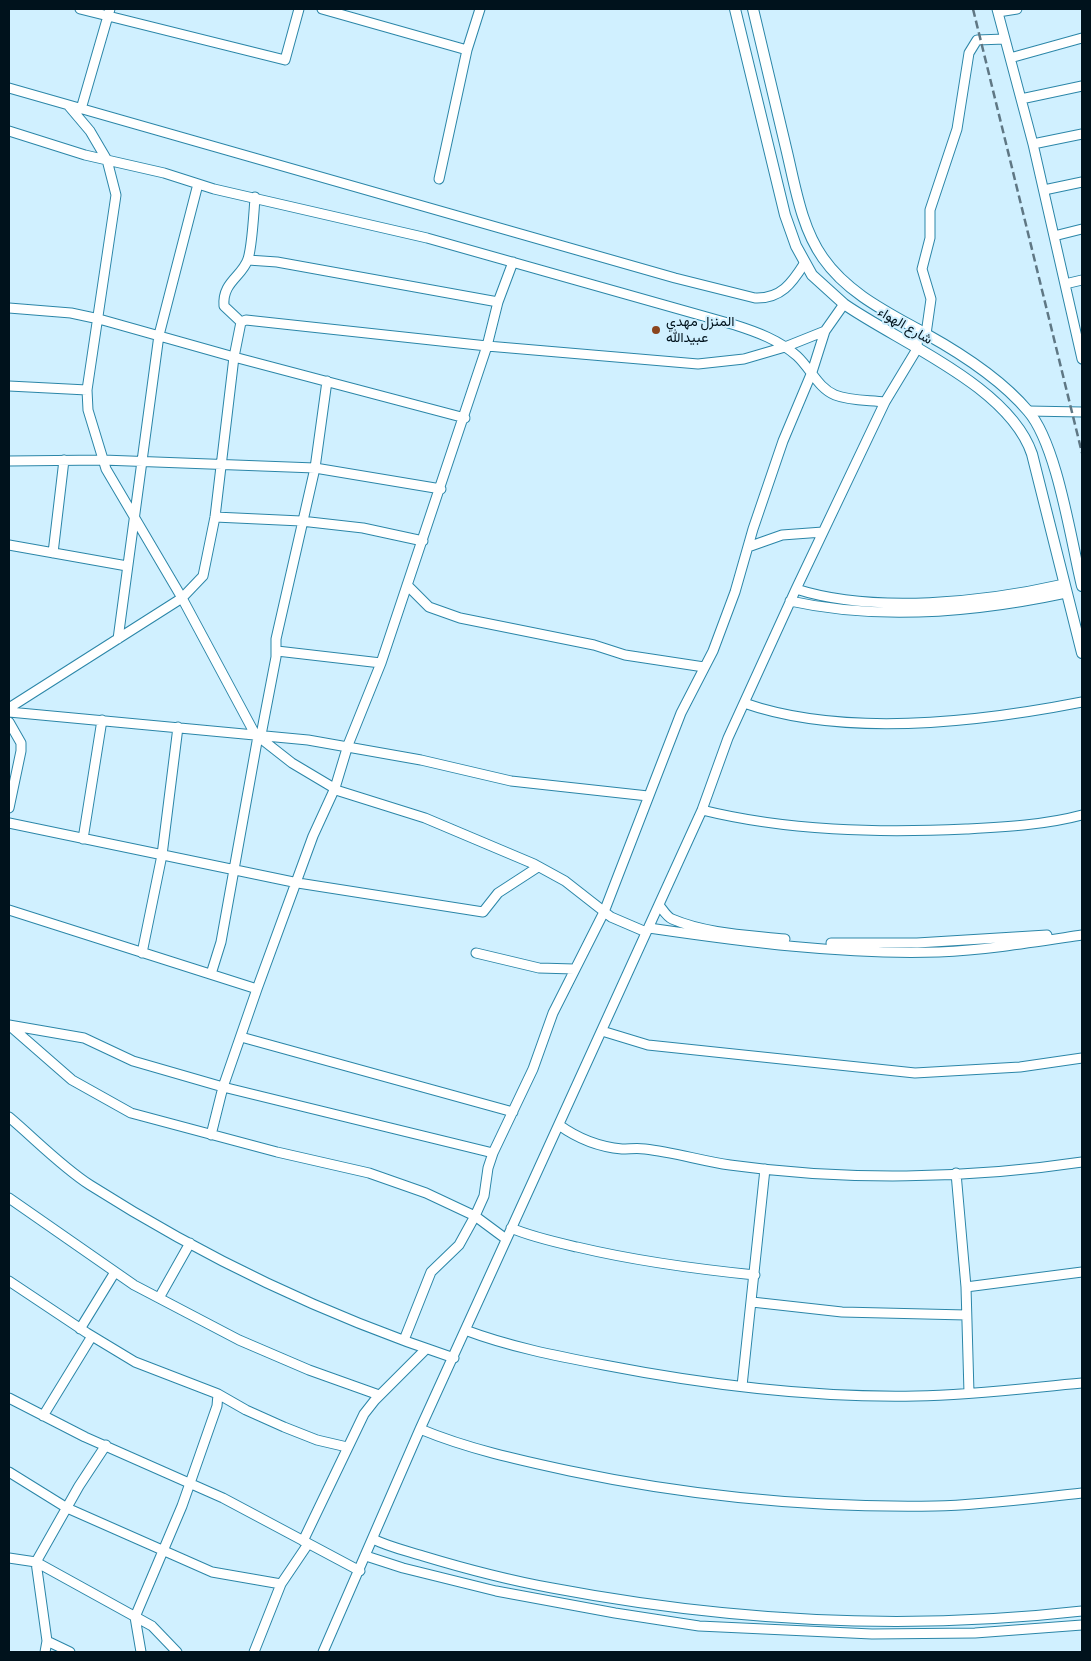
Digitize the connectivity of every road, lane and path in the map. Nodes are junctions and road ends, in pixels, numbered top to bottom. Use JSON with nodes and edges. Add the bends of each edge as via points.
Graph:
{"nodes":[{"id":1,"x":80,"y":9,"type":"edge"},
{"id":2,"x":299,"y":9,"type":"edge"},
{"id":3,"x":322,"y":9,"type":"edge"},
{"id":4,"x":480,"y":9,"type":"edge"},
{"id":5,"x":735,"y":9,"type":"edge"},
{"id":6,"x":753,"y":9,"type":"edge"},
{"id":7,"x":1017,"y":9,"type":"edge"},
{"id":8,"x":998,"y":10,"type":"edge"},
{"id":9,"x":109,"y":12,"type":"edge"},
{"id":10,"x":1082,"y":38,"type":"edge"},
{"id":11,"x":1005,"y":39,"type":"junction"},
{"id":12,"x":467,"y":50,"type":"junction"},
{"id":13,"x":1010,"y":58,"type":"junction"},
{"id":14,"x":1082,"y":86,"type":"edge"},
{"id":15,"x":9,"y":88,"type":"edge"},
{"id":16,"x":1021,"y":99,"type":"junction"},
{"id":17,"x":68,"y":106,"type":"junction"},
{"id":18,"x":81,"y":109,"type":"junction"},
{"id":19,"x":9,"y":131,"type":"edge"},
{"id":20,"x":1082,"y":134,"type":"edge"},
{"id":21,"x":1033,"y":144,"type":"junction"},
{"id":22,"x":107,"y":160,"type":"junction"},
{"id":23,"x":438,"y":179,"type":"dead end"},
{"id":24,"x":1082,"y":182,"type":"edge"},
{"id":25,"x":198,"y":184,"type":"junction"},
{"id":26,"x":1044,"y":190,"type":"junction"},
{"id":27,"x":255,"y":197,"type":"junction"},
{"id":28,"x":1082,"y":229,"type":"edge"},
{"id":29,"x":1054,"y":236,"type":"junction"},
{"id":30,"x":248,"y":260,"type":"junction"},
{"id":31,"x":513,"y":262,"type":"junction"},
{"id":32,"x":804,"y":264,"type":"junction"},
{"id":33,"x":1082,"y":280,"type":"edge"},
{"id":34,"x":1065,"y":284,"type":"junction"},
{"id":35,"x":498,"y":302,"type":"junction"},
{"id":36,"x":844,"y":304,"type":"junction"},
{"id":37,"x":9,"y":308,"type":"edge"},
{"id":38,"x":99,"y":319,"type":"junction"},
{"id":39,"x":241,"y":322,"type":"junction"},
{"id":40,"x":825,"y":331,"type":"junction"},
{"id":41,"x":922,"y":332,"type":"junction"},
{"id":42,"x":159,"y":335,"type":"junction"},
{"id":43,"x":487,"y":346,"type":"junction"},
{"id":44,"x":785,"y":347,"type":"junction"},
{"id":45,"x":917,"y":348,"type":"junction"},
{"id":46,"x":234,"y":357,"type":"junction"},
{"id":47,"x":1082,"y":359,"type":"edge"},
{"id":48,"x":812,"y":372,"type":"junction"},
{"id":49,"x":327,"y":381,"type":"junction"},
{"id":50,"x":9,"y":386,"type":"edge"},
{"id":51,"x":87,"y":390,"type":"junction"},
{"id":52,"x":885,"y":402,"type":"junction"},
{"id":53,"x":1028,"y":411,"type":"junction"},
{"id":54,"x":1082,"y":412,"type":"edge"},
{"id":55,"x":465,"y":418,"type":"junction"},
{"id":56,"x":64,"y":460,"type":"junction"},
{"id":57,"x":103,"y":460,"type":"junction"},
{"id":58,"x":9,"y":461,"type":"edge"},
{"id":59,"x":141,"y":461,"type":"junction"},
{"id":60,"x":220,"y":466,"type":"junction"},
{"id":61,"x":314,"y":468,"type":"junction"},
{"id":62,"x":441,"y":489,"type":"junction"},
{"id":63,"x":134,"y":517,"type":"junction"},
{"id":64,"x":215,"y":517,"type":"junction"},
{"id":65,"x":301,"y":521,"type":"junction"},
{"id":66,"x":823,"y":532,"type":"junction"},
{"id":67,"x":423,"y":541,"type":"junction"},
{"id":68,"x":9,"y":545,"type":"edge"},
{"id":69,"x":748,"y":547,"type":"junction"},
{"id":70,"x":53,"y":553,"type":"junction"},
{"id":71,"x":127,"y":566,"type":"junction"},
{"id":72,"x":406,"y":585,"type":"junction"},
{"id":73,"x":1082,"y":586,"type":"edge"},
{"id":74,"x":796,"y":589,"type":"junction"},
{"id":75,"x":1065,"y":589,"type":"junction"},
{"id":76,"x":182,"y":598,"type":"junction"},
{"id":77,"x":790,"y":601,"type":"junction"},
{"id":78,"x":118,"y":639,"type":"junction"},
{"id":79,"x":277,"y":651,"type":"junction"},
{"id":80,"x":1082,"y":653,"type":"edge"},
{"id":81,"x":381,"y":663,"type":"junction"},
{"id":82,"x":704,"y":667,"type":"junction"},
{"id":83,"x":1082,"y":702,"type":"edge"},
{"id":84,"x":744,"y":703,"type":"junction"},
{"id":85,"x":9,"y":708,"type":"edge"},
{"id":86,"x":9,"y":712,"type":"edge"},
{"id":87,"x":102,"y":720,"type":"junction"},
{"id":88,"x":9,"y":722,"type":"edge"},
{"id":89,"x":178,"y":727,"type":"junction"},
{"id":90,"x":258,"y":735,"type":"junction"},
{"id":91,"x":348,"y":745,"type":"junction"},
{"id":92,"x":335,"y":788,"type":"junction"},
{"id":93,"x":648,"y":796,"type":"junction"},
{"id":94,"x":9,"y":808,"type":"edge"},
{"id":95,"x":702,"y":810,"type":"junction"},
{"id":96,"x":1082,"y":815,"type":"edge"},
{"id":97,"x":9,"y":823,"type":"edge"},
{"id":98,"x":83,"y":839,"type":"junction"},
{"id":99,"x":162,"y":854,"type":"junction"},
{"id":100,"x":538,"y":866,"type":"junction"},
{"id":101,"x":233,"y":870,"type":"junction"},
{"id":102,"x":298,"y":883,"type":"junction"},
{"id":103,"x":659,"y":905,"type":"junction"},
{"id":104,"x":9,"y":910,"type":"edge"},
{"id":105,"x":604,"y":912,"type":"junction"},
{"id":106,"x":647,"y":930,"type":"junction"},
{"id":107,"x":1082,"y":930,"type":"edge"},
{"id":108,"x":1082,"y":935,"type":"edge"},
{"id":109,"x":142,"y":953,"type":"junction"},
{"id":110,"x":476,"y":953,"type":"dead end"},
{"id":111,"x":574,"y":969,"type":"junction"},
{"id":112,"x":211,"y":974,"type":"junction"},
{"id":113,"x":258,"y":989,"type":"junction"},
{"id":114,"x":9,"y":1025,"type":"edge"},
{"id":115,"x":602,"y":1030,"type":"junction"},
{"id":116,"x":241,"y":1037,"type":"junction"},
{"id":117,"x":1082,"y":1058,"type":"edge"},
{"id":118,"x":223,"y":1087,"type":"junction"},
{"id":119,"x":513,"y":1112,"type":"junction"},
{"id":120,"x":9,"y":1117,"type":"edge"},
{"id":121,"x":559,"y":1126,"type":"junction"},
{"id":122,"x":211,"y":1135,"type":"junction"},
{"id":123,"x":493,"y":1153,"type":"junction"},
{"id":124,"x":1082,"y":1162,"type":"edge"},
{"id":125,"x":765,"y":1169,"type":"junction"},
{"id":126,"x":956,"y":1173,"type":"junction"},
{"id":127,"x":9,"y":1198,"type":"edge"},
{"id":128,"x":475,"y":1216,"type":"junction"},
{"id":129,"x":511,"y":1228,"type":"junction"},
{"id":130,"x":506,"y":1239,"type":"junction"},
{"id":131,"x":190,"y":1243,"type":"junction"},
{"id":132,"x":115,"y":1272,"type":"junction"},
{"id":133,"x":1082,"y":1272,"type":"edge"},
{"id":134,"x":755,"y":1276,"type":"junction"},
{"id":135,"x":9,"y":1280,"type":"edge"},
{"id":136,"x":966,"y":1287,"type":"junction"},
{"id":137,"x":159,"y":1298,"type":"junction"},
{"id":138,"x":752,"y":1302,"type":"junction"},
{"id":139,"x":966,"y":1315,"type":"junction"},
{"id":140,"x":80,"y":1329,"type":"junction"},
{"id":141,"x":465,"y":1330,"type":"junction"},
{"id":142,"x":92,"y":1336,"type":"junction"},
{"id":143,"x":404,"y":1340,"type":"junction"},
{"id":144,"x":426,"y":1348,"type":"junction"},
{"id":145,"x":454,"y":1358,"type":"junction"},
{"id":146,"x":1082,"y":1383,"type":"edge"},
{"id":147,"x":742,"y":1386,"type":"junction"},
{"id":148,"x":970,"y":1393,"type":"junction"},
{"id":149,"x":218,"y":1394,"type":"junction"},
{"id":150,"x":379,"y":1395,"type":"junction"},
{"id":151,"x":9,"y":1399,"type":"edge"},
{"id":152,"x":43,"y":1416,"type":"junction"},
{"id":153,"x":420,"y":1429,"type":"junction"},
{"id":154,"x":106,"y":1445,"type":"junction"},
{"id":155,"x":347,"y":1447,"type":"junction"},
{"id":156,"x":9,"y":1472,"type":"edge"},
{"id":157,"x":190,"y":1483,"type":"junction"},
{"id":158,"x":1082,"y":1493,"type":"edge"},
{"id":159,"x":67,"y":1508,"type":"junction"},
{"id":160,"x":373,"y":1539,"type":"junction"},
{"id":161,"x":306,"y":1543,"type":"junction"},
{"id":162,"x":162,"y":1551,"type":"junction"},
{"id":163,"x":366,"y":1556,"type":"junction"},
{"id":164,"x":9,"y":1558,"type":"edge"},
{"id":165,"x":36,"y":1562,"type":"junction"},
{"id":166,"x":360,"y":1571,"type":"junction"},
{"id":167,"x":281,"y":1584,"type":"junction"},
{"id":168,"x":1082,"y":1611,"type":"edge"},
{"id":169,"x":135,"y":1617,"type":"junction"},
{"id":170,"x":1082,"y":1625,"type":"edge"},
{"id":171,"x":47,"y":1641,"type":"junction"},
{"id":172,"x":45,"y":1652,"type":"edge"},
{"id":173,"x":70,"y":1652,"type":"edge"},
{"id":174,"x":141,"y":1652,"type":"edge"},
{"id":175,"x":177,"y":1652,"type":"edge"},
{"id":176,"x":254,"y":1652,"type":"edge"},
{"id":177,"x":323,"y":1652,"type":"edge"}],
"edges":[{"from":1,"to":9,"type":"street"},
{"from":2,"to":9,"type":"street","via":[[285,60]]},
{"from":3,"to":12,"type":"street"},
{"from":4,"to":12,"type":"street"},
{"from":5,"to":32,"type":"main road","name":"شارع الهواء","via":[[785,215]]},
{"from":6,"to":41,"type":"main road","name":"شارع الهواء","via":[[801,208],[814,244],[833,272],[848,286]]},
{"from":7,"to":8,"type":"street"},
{"from":8,"to":11,"type":"street"},
{"from":9,"to":18,"type":"street"},
{"from":10,"to":13,"type":"street"},
{"from":11,"to":13,"type":"street"},
{"from":11,"to":41,"type":"street","via":[[980,39],[969,53],[957,129],[930,210],[930,238],[922,269],[931,299]]},
{"from":12,"to":23,"type":"street"},
{"from":13,"to":16,"type":"street"},
{"from":14,"to":16,"type":"street"},
{"from":15,"to":17,"type":"street"},
{"from":16,"to":21,"type":"street"},
{"from":17,"to":18,"type":"street"},
{"from":17,"to":22,"type":"street","via":[[90,130]]},
{"from":18,"to":32,"type":"street","via":[[675,278],[756,298],[765,299],[786,289]]},
{"from":19,"to":22,"type":"street"},
{"from":20,"to":21,"type":"street"},
{"from":21,"to":26,"type":"street"},
{"from":22,"to":25,"type":"street"},
{"from":22,"to":38,"type":"street","via":[[116,195]]},
{"from":24,"to":26,"type":"street"},
{"from":25,"to":27,"type":"street"},
{"from":25,"to":42,"type":"street"},
{"from":26,"to":29,"type":"street"},
{"from":27,"to":30,"type":"street"},
{"from":27,"to":31,"type":"street"},
{"from":28,"to":29,"type":"street"},
{"from":29,"to":34,"type":"street"},
{"from":30,"to":35,"type":"street","via":[[277,262]]},
{"from":30,"to":39,"type":"street","via":[[223,298],[224,306]]},
{"from":31,"to":35,"type":"street"},
{"from":31,"to":44,"type":"street","via":[[735,325],[760,333]]},
{"from":32,"to":36,"type":"main road","name":"شارع الهواء","via":[[827,292]]},
{"from":33,"to":34,"type":"street"},
{"from":34,"to":47,"type":"street"},
{"from":35,"to":43,"type":"street"},
{"from":36,"to":40,"type":"street"},
{"from":36,"to":45,"type":"main road","name":"شارع الهواء"},
{"from":37,"to":38,"type":"street"},
{"from":38,"to":42,"type":"street"},
{"from":38,"to":51,"type":"street"},
{"from":39,"to":43,"type":"street","via":[[301,324]]},
{"from":39,"to":46,"type":"street"},
{"from":40,"to":44,"type":"street"},
{"from":40,"to":48,"type":"street"},
{"from":41,"to":45,"type":"street"},
{"from":41,"to":53,"type":"main road","name":"شارع الهواء","via":[[991,377]]},
{"from":42,"to":46,"type":"street"},
{"from":42,"to":59,"type":"street"},
{"from":43,"to":44,"type":"street","via":[[698,364],[744,359]]},
{"from":43,"to":55,"type":"street"},
{"from":44,"to":48,"type":"street"},
{"from":45,"to":52,"type":"street"},
{"from":45,"to":75,"type":"main road","name":"شارع الهواء","via":[[986,394],[1006,413],[1028,442]]},
{"from":46,"to":49,"type":"street"},
{"from":46,"to":60,"type":"street"},
{"from":48,"to":52,"type":"street","via":[[817,381],[834,394]]},
{"from":48,"to":69,"type":"street","via":[[783,441]]},
{"from":49,"to":55,"type":"street"},
{"from":49,"to":61,"type":"street"},
{"from":50,"to":51,"type":"street"},
{"from":51,"to":57,"type":"street","via":[[88,410]]},
{"from":52,"to":66,"type":"street"},
{"from":53,"to":54,"type":"street"},
{"from":53,"to":73,"type":"main road","name":"شارع الهواء","via":[[1045,442],[1059,486]]},
{"from":55,"to":62,"type":"street"},
{"from":56,"to":57,"type":"street"},
{"from":56,"to":58,"type":"street"},
{"from":56,"to":70,"type":"street"},
{"from":57,"to":59,"type":"street"},
{"from":57,"to":63,"type":"street"},
{"from":59,"to":60,"type":"street"},
{"from":59,"to":63,"type":"street"},
{"from":60,"to":61,"type":"street"},
{"from":60,"to":64,"type":"street"},
{"from":61,"to":62,"type":"street"},
{"from":61,"to":65,"type":"street"},
{"from":62,"to":67,"type":"street"},
{"from":63,"to":71,"type":"street"},
{"from":63,"to":76,"type":"street"},
{"from":64,"to":65,"type":"street"},
{"from":64,"to":76,"type":"street","via":[[203,576]]},
{"from":65,"to":67,"type":"street","via":[[363,528]]},
{"from":65,"to":79,"type":"street","via":[[276,638]]},
{"from":66,"to":69,"type":"street","via":[[782,535]]},
{"from":66,"to":74,"type":"street"},
{"from":67,"to":72,"type":"street"},
{"from":68,"to":70,"type":"street"},
{"from":69,"to":82,"type":"street","via":[[716,644]]},
{"from":70,"to":71,"type":"street"},
{"from":71,"to":78,"type":"street"},
{"from":72,"to":81,"type":"street"},
{"from":72,"to":82,"type":"street","via":[[429,606],[460,618],[594,645],[625,655]]},
{"from":74,"to":75,"type":"street","via":[[843,599],[938,601]]},
{"from":74,"to":77,"type":"street"},
{"from":75,"to":77,"type":"street","via":[[1027,601],[973,608],[898,611],[829,608]]},
{"from":75,"to":80,"type":"main road","name":"شارع الهواء"},
{"from":76,"to":78,"type":"street"},
{"from":76,"to":90,"type":"street"},
{"from":77,"to":84,"type":"street"},
{"from":78,"to":85,"type":"street"},
{"from":79,"to":81,"type":"street"},
{"from":79,"to":90,"type":"street"},
{"from":81,"to":91,"type":"street"},
{"from":82,"to":93,"type":"street","via":[[681,713]]},
{"from":83,"to":84,"type":"street","via":[[994,716],[905,722],[805,718],[770,712]]},
{"from":84,"to":95,"type":"street"},
{"from":86,"to":87,"type":"street"},
{"from":87,"to":89,"type":"street"},
{"from":87,"to":98,"type":"street"},
{"from":88,"to":94,"type":"street","via":[[21,744]]},
{"from":89,"to":90,"type":"street"},
{"from":89,"to":99,"type":"street"},
{"from":90,"to":91,"type":"street"},
{"from":90,"to":92,"type":"street","via":[[292,763]]},
{"from":90,"to":101,"type":"street"},
{"from":91,"to":92,"type":"street"},
{"from":91,"to":93,"type":"street","via":[[511,782]]},
{"from":92,"to":100,"type":"street","via":[[425,818]]},
{"from":92,"to":102,"type":"street","via":[[313,836]]},
{"from":93,"to":105,"type":"street"},
{"from":95,"to":96,"type":"street","via":[[734,818],[813,827],[925,831],[1028,824]]},
{"from":95,"to":103,"type":"street"},
{"from":97,"to":98,"type":"street"},
{"from":98,"to":99,"type":"street"},
{"from":99,"to":101,"type":"street"},
{"from":99,"to":109,"type":"street"},
{"from":100,"to":102,"type":"street","via":[[498,893],[483,912]]},
{"from":100,"to":105,"type":"street","via":[[565,881]]},
{"from":101,"to":102,"type":"street"},
{"from":101,"to":112,"type":"street","via":[[221,942]]},
{"from":102,"to":113,"type":"street"},
{"from":103,"to":106,"type":"street"},
{"from":103,"to":107,"type":"street","via":[[670,918],[696,926],[810,942],[917,943],[1051,935]]},
{"from":104,"to":109,"type":"street"},
{"from":105,"to":106,"type":"street"},
{"from":105,"to":111,"type":"street"},
{"from":106,"to":108,"type":"street","via":[[750,942],[940,952]]},
{"from":106,"to":115,"type":"street"},
{"from":109,"to":112,"type":"street"},
{"from":110,"to":111,"type":"street","via":[[539,968]]},
{"from":111,"to":119,"type":"street"},
{"from":112,"to":113,"type":"street"},
{"from":113,"to":116,"type":"street"},
{"from":114,"to":118,"type":"street","via":[[84,1038],[133,1060]]},
{"from":114,"to":122,"type":"street","via":[[72,1080],[102,1098],[131,1113]]},
{"from":115,"to":117,"type":"street","via":[[648,1045],[915,1073]]},
{"from":115,"to":121,"type":"street"},
{"from":116,"to":118,"type":"street"},
{"from":116,"to":119,"type":"street"},
{"from":118,"to":122,"type":"street"},
{"from":118,"to":123,"type":"street"},
{"from":119,"to":123,"type":"street"},
{"from":120,"to":131,"type":"street","via":[[89,1184]]},
{"from":121,"to":125,"type":"street","via":[[576,1137],[620,1149],[645,1149]]},
{"from":121,"to":129,"type":"street"},
{"from":122,"to":128,"type":"street","via":[[369,1173],[426,1193]]},
{"from":123,"to":128,"type":"street","via":[[484,1196]]},
{"from":124,"to":126,"type":"street"},
{"from":125,"to":126,"type":"street","via":[[816,1173]]},
{"from":125,"to":134,"type":"street"},
{"from":126,"to":136,"type":"street"},
{"from":127,"to":132,"type":"street"},
{"from":128,"to":130,"type":"street"},
{"from":128,"to":143,"type":"street","via":[[459,1245],[431,1272]]},
{"from":129,"to":130,"type":"street"},
{"from":129,"to":134,"type":"street","via":[[634,1259]]},
{"from":130,"to":141,"type":"street"},
{"from":131,"to":137,"type":"street"},
{"from":131,"to":143,"type":"street","via":[[232,1266]]},
{"from":132,"to":137,"type":"street"},
{"from":132,"to":140,"type":"street"},
{"from":133,"to":136,"type":"street"},
{"from":134,"to":138,"type":"street"},
{"from":135,"to":140,"type":"street"},
{"from":136,"to":139,"type":"street"},
{"from":137,"to":150,"type":"street","via":[[239,1340]]},
{"from":138,"to":139,"type":"street","via":[[842,1312]]},
{"from":138,"to":147,"type":"street"},
{"from":139,"to":148,"type":"street"},
{"from":140,"to":142,"type":"street"},
{"from":141,"to":145,"type":"street"},
{"from":141,"to":147,"type":"street","via":[[531,1350],[644,1373]]},
{"from":142,"to":149,"type":"street","via":[[135,1362]]},
{"from":142,"to":152,"type":"street"},
{"from":143,"to":144,"type":"street"},
{"from":144,"to":145,"type":"street"},
{"from":144,"to":150,"type":"street"},
{"from":145,"to":153,"type":"street"},
{"from":146,"to":148,"type":"street"},
{"from":147,"to":148,"type":"street","via":[[861,1396]]},
{"from":149,"to":155,"type":"street","via":[[246,1410],[317,1440]]},
{"from":149,"to":157,"type":"street"},
{"from":150,"to":155,"type":"street","via":[[364,1414]]},
{"from":151,"to":152,"type":"street"},
{"from":152,"to":154,"type":"street"},
{"from":153,"to":158,"type":"street","via":[[497,1454],[603,1478],[753,1498],[936,1506]]},
{"from":153,"to":160,"type":"street"},
{"from":154,"to":157,"type":"street"},
{"from":154,"to":159,"type":"street"},
{"from":155,"to":161,"type":"street"},
{"from":156,"to":159,"type":"street"},
{"from":157,"to":161,"type":"street"},
{"from":157,"to":162,"type":"street"},
{"from":159,"to":162,"type":"street"},
{"from":159,"to":165,"type":"street"},
{"from":160,"to":163,"type":"street"},
{"from":160,"to":168,"type":"street","via":[[499,1578],[701,1612],[872,1621],[975,1620]]},
{"from":161,"to":166,"type":"street"},
{"from":161,"to":167,"type":"street"},
{"from":162,"to":167,"type":"street","via":[[212,1572]]},
{"from":162,"to":169,"type":"street"},
{"from":163,"to":166,"type":"street"},
{"from":163,"to":170,"type":"street","via":[[496,1591],[699,1626],[872,1634],[975,1634]]},
{"from":164,"to":165,"type":"street"},
{"from":165,"to":169,"type":"street"},
{"from":165,"to":171,"type":"street"},
{"from":166,"to":177,"type":"street"},
{"from":167,"to":176,"type":"street"},
{"from":169,"to":174,"type":"street"},
{"from":169,"to":175,"type":"street","via":[[152,1626]]},
{"from":171,"to":172,"type":"street"},
{"from":171,"to":173,"type":"street"}]}
